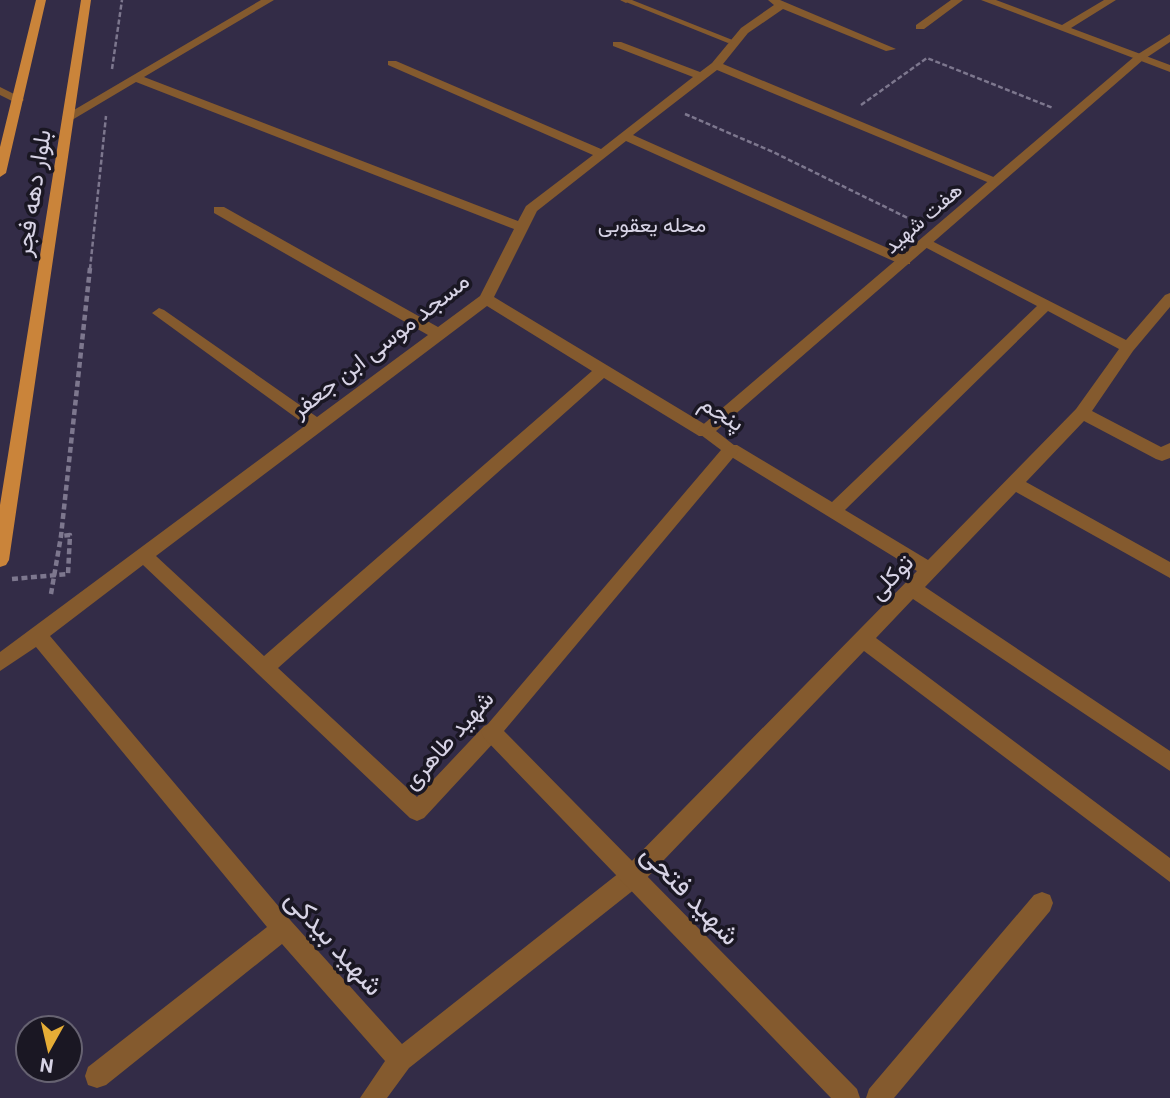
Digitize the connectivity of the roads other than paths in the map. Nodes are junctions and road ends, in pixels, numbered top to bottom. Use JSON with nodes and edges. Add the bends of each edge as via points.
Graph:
{"nodes":[{"id":1,"x":41,"y":0,"type":"edge"},
{"id":2,"x":86,"y":0,"type":"edge"},
{"id":3,"x":270,"y":0,"type":"edge"},
{"id":4,"x":625,"y":0,"type":"edge"},
{"id":5,"x":936,"y":0,"type":"edge"},
{"id":6,"x":986,"y":0,"type":"edge"},
{"id":7,"x":1111,"y":0,"type":"edge"},
{"id":8,"x":776,"y":2,"type":"edge"},
{"id":9,"x":955,"y":3,"type":"edge"},
{"id":10,"x":920,"y":27,"type":"dead end"},
{"id":11,"x":1062,"y":29,"type":"junction"},
{"id":12,"x":1170,"y":37,"type":"edge"},
{"id":13,"x":731,"y":41,"type":"junction"},
{"id":14,"x":617,"y":44,"type":"dead end"},
{"id":15,"x":890,"y":49,"type":"dead end"},
{"id":16,"x":1139,"y":58,"type":"junction"},
{"id":17,"x":392,"y":63,"type":"dead end"},
{"id":18,"x":716,"y":65,"type":"junction"},
{"id":19,"x":1170,"y":69,"type":"edge"},
{"id":20,"x":701,"y":76,"type":"junction"},
{"id":21,"x":136,"y":78,"type":"junction"},
{"id":22,"x":0,"y":90,"type":"edge"},
{"id":23,"x":18,"y":100,"type":"junction"},
{"id":24,"x":68,"y":117,"type":"junction"},
{"id":25,"x":625,"y":136,"type":"junction"},
{"id":26,"x":3,"y":143,"type":"edge"},
{"id":27,"x":602,"y":154,"type":"junction"},
{"id":28,"x":0,"y":173,"type":"edge"},
{"id":29,"x":997,"y":181,"type":"junction"},
{"id":30,"x":219,"y":210,"type":"dead end"},
{"id":31,"x":522,"y":227,"type":"junction"},
{"id":32,"x":932,"y":238,"type":"junction"},
{"id":33,"x":905,"y":261,"type":"junction"},
{"id":34,"x":486,"y":299,"type":"junction"},
{"id":35,"x":1170,"y":299,"type":"edge"},
{"id":36,"x":1046,"y":305,"type":"junction"},
{"id":37,"x":159,"y":313,"type":"dead end"},
{"id":38,"x":439,"y":334,"type":"junction"},
{"id":39,"x":1128,"y":347,"type":"junction"},
{"id":40,"x":603,"y":370,"type":"junction"},
{"id":41,"x":1082,"y":413,"type":"junction"},
{"id":42,"x":317,"y":425,"type":"junction"},
{"id":43,"x":705,"y":432,"type":"junction"},
{"id":44,"x":731,"y":449,"type":"junction"},
{"id":45,"x":1170,"y":449,"type":"edge"},
{"id":46,"x":1016,"y":484,"type":"junction"},
{"id":47,"x":833,"y":512,"type":"junction"},
{"id":48,"x":144,"y":555,"type":"junction"},
{"id":49,"x":0,"y":560,"type":"edge"},
{"id":50,"x":931,"y":571,"type":"junction"},
{"id":51,"x":1170,"y":571,"type":"edge"},
{"id":52,"x":913,"y":589,"type":"junction"},
{"id":53,"x":41,"y":632,"type":"junction"},
{"id":54,"x":864,"y":640,"type":"junction"},
{"id":55,"x":0,"y":663,"type":"edge"},
{"id":56,"x":264,"y":668,"type":"junction"},
{"id":57,"x":491,"y":732,"type":"junction"},
{"id":58,"x":1170,"y":762,"type":"edge"},
{"id":59,"x":1170,"y":872,"type":"edge"},
{"id":60,"x":632,"y":877,"type":"junction"},
{"id":61,"x":1042,"y":903,"type":"dead end"},
{"id":62,"x":283,"y":929,"type":"junction"},
{"id":63,"x":401,"y":1060,"type":"junction"},
{"id":64,"x":97,"y":1076,"type":"dead end"},
{"id":65,"x":372,"y":1098,"type":"edge"},
{"id":66,"x":848,"y":1098,"type":"edge"},
{"id":67,"x":878,"y":1098,"type":"edge"}],
"edges":[{"from":1,"to":23,"type":"main road","name":"بلوار دهه فجر"},
{"from":2,"to":24,"type":"main road","name":"بلوار دهه فجر"},
{"from":3,"to":21,"type":"street"},
{"from":4,"to":13,"type":"lane"},
{"from":5,"to":9,"type":"street"},
{"from":6,"to":11,"type":"street"},
{"from":7,"to":11,"type":"street"},
{"from":8,"to":13,"type":"street","name":"مسجد موسی ابن جعفر"},
{"from":8,"to":15,"type":"street"},
{"from":9,"to":10,"type":"street"},
{"from":11,"to":16,"type":"street"},
{"from":12,"to":16,"type":"street","name":"هفت شهید"},
{"from":13,"to":18,"type":"street","name":"مسجد موسی ابن جعفر"},
{"from":14,"to":20,"type":"street"},
{"from":16,"to":19,"type":"street"},
{"from":16,"to":29,"type":"street","name":"هفت شهید"},
{"from":17,"to":27,"type":"street"},
{"from":18,"to":20,"type":"street","name":"مسجد موسی ابن جعفر"},
{"from":18,"to":29,"type":"street"},
{"from":20,"to":25,"type":"street","name":"مسجد موسی ابن جعفر"},
{"from":21,"to":24,"type":"street"},
{"from":21,"to":31,"type":"street"},
{"from":22,"to":23,"type":"street"},
{"from":23,"to":26,"type":"main road","name":"بلوار دهه فجر"},
{"from":24,"to":49,"type":"main road","name":"بلوار دهه فجر"},
{"from":25,"to":27,"type":"street","name":"مسجد موسی ابن جعفر"},
{"from":25,"to":33,"type":"street"},
{"from":26,"to":28,"type":"main road","name":"بلوار دهه فجر"},
{"from":27,"to":31,"type":"street","name":"مسجد موسی ابن جعفر","via":[[531,209]]},
{"from":29,"to":32,"type":"street","name":"هفت شهید"},
{"from":30,"to":38,"type":"street"},
{"from":31,"to":34,"type":"street","name":"مسجد موسی ابن جعفر"},
{"from":32,"to":33,"type":"street","name":"هفت شهید"},
{"from":32,"to":36,"type":"street"},
{"from":33,"to":43,"type":"street","name":"هفت شهید"},
{"from":34,"to":38,"type":"street","name":"مسجد موسی ابن جعفر"},
{"from":34,"to":40,"type":"street","name":"پنجم"},
{"from":35,"to":39,"type":"street","name":"توکلی"},
{"from":36,"to":39,"type":"street"},
{"from":36,"to":47,"type":"street"},
{"from":37,"to":42,"type":"street"},
{"from":38,"to":42,"type":"street","name":"مسجد موسی ابن جعفر"},
{"from":39,"to":41,"type":"street","name":"توکلی"},
{"from":40,"to":43,"type":"street","name":"پنجم"},
{"from":40,"to":56,"type":"street"},
{"from":41,"to":45,"type":"street","via":[[1162,455]]},
{"from":41,"to":46,"type":"street","name":"توکلی"},
{"from":42,"to":48,"type":"street","name":"مسجد موسی ابن جعفر"},
{"from":43,"to":44,"type":"street","name":"پنجم"},
{"from":44,"to":47,"type":"street","name":"پنجم"},
{"from":44,"to":57,"type":"street","name":"شهید طاهری"},
{"from":46,"to":50,"type":"street","name":"توکلی"},
{"from":46,"to":51,"type":"street"},
{"from":47,"to":50,"type":"street","name":"پنجم"},
{"from":48,"to":53,"type":"street","name":"مسجد موسی ابن جعفر"},
{"from":48,"to":56,"type":"street","name":"شهید طاهری"},
{"from":50,"to":52,"type":"street","name":"توکلی"},
{"from":52,"to":54,"type":"street","name":"توکلی"},
{"from":52,"to":58,"type":"street"},
{"from":53,"to":55,"type":"street","name":"مسجد موسی ابن جعفر"},
{"from":53,"to":62,"type":"street","name":"شهید بیدکی"},
{"from":54,"to":59,"type":"street"},
{"from":54,"to":60,"type":"street","name":"توکلی"},
{"from":56,"to":57,"type":"street","name":"شهید طاهری","via":[[417,811]]},
{"from":57,"to":60,"type":"street","name":"شهید فتحی"},
{"from":60,"to":63,"type":"street"},
{"from":60,"to":66,"type":"street","name":"شهید فتحی"},
{"from":61,"to":67,"type":"street"},
{"from":62,"to":63,"type":"street","name":"شهید بیدکی"},
{"from":62,"to":64,"type":"street"},
{"from":63,"to":65,"type":"street"}]}
